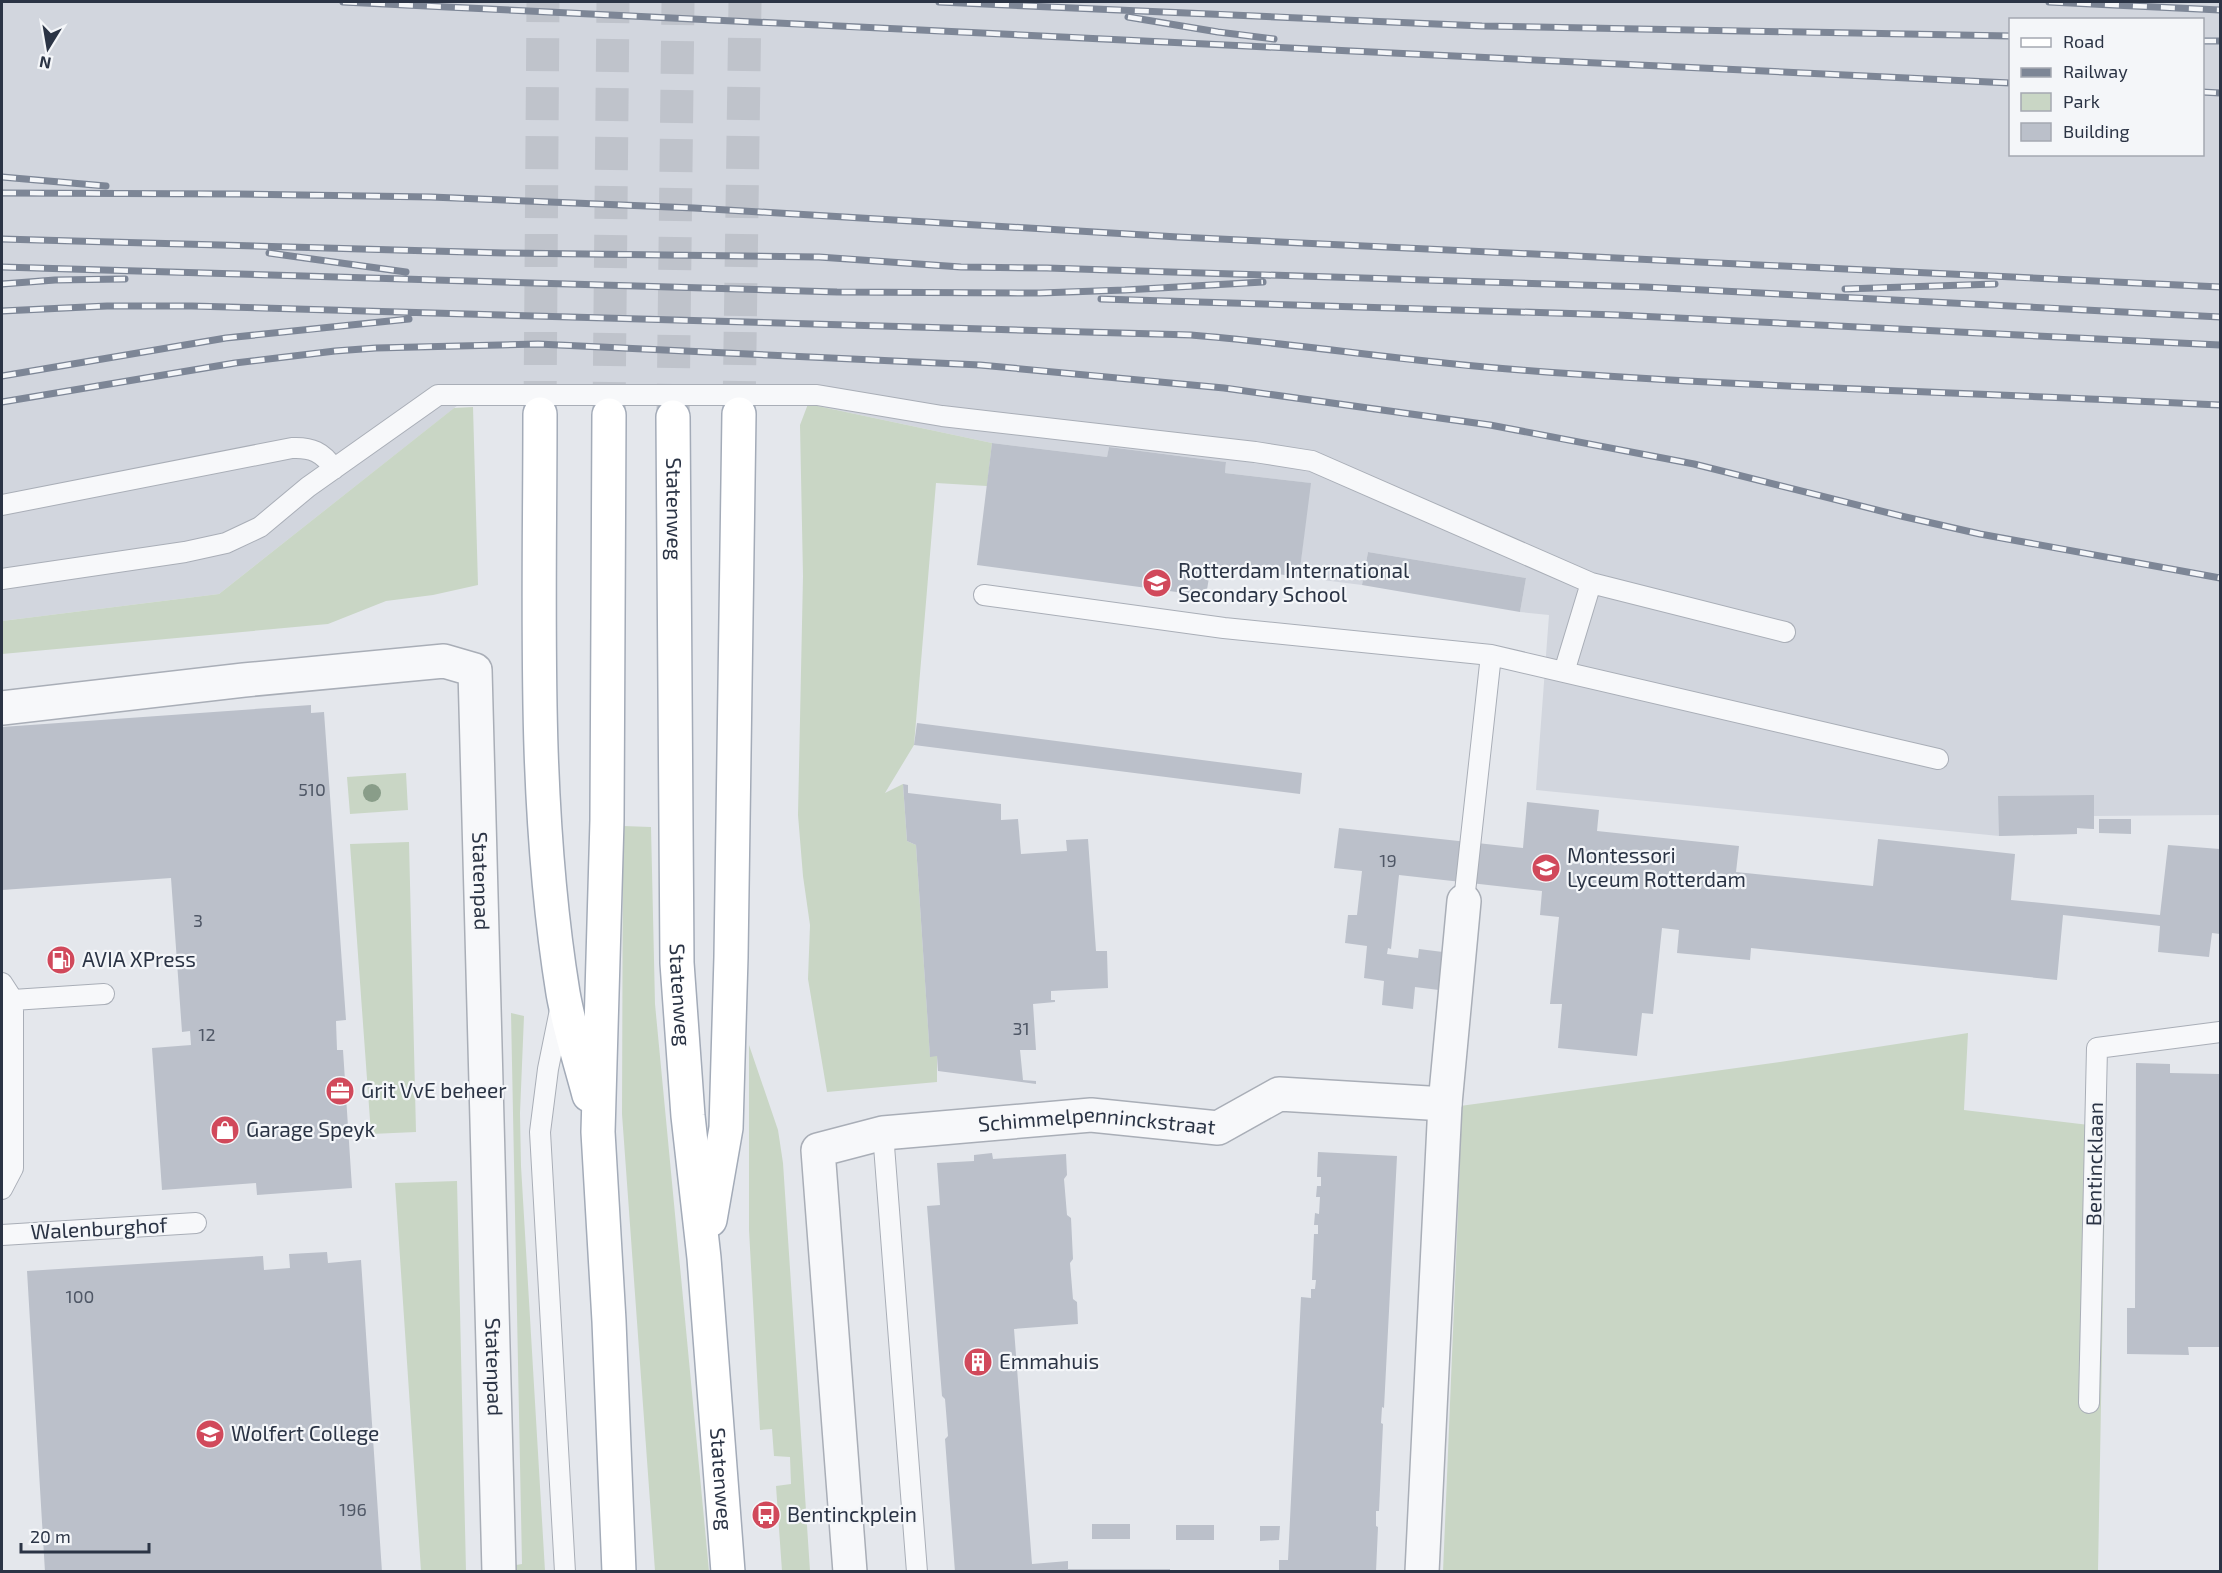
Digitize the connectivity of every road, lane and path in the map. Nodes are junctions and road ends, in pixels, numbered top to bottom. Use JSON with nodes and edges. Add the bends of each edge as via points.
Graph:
{"nodes":[{"id":1,"x":540,"y":414,"type":"tunnel mouth"},
{"id":2,"x":739,"y":414,"type":"tunnel mouth"},
{"id":3,"x":609,"y":415,"type":"tunnel mouth"},
{"id":4,"x":673,"y":417,"type":"tunnel mouth"},
{"id":5,"x":334,"y":468,"type":"junction"},
{"id":6,"x":2,"y":506,"type":"edge"},
{"id":7,"x":2,"y":579,"type":"edge"},
{"id":8,"x":1591,"y":584,"type":"junction"},
{"id":9,"x":984,"y":595,"type":"dead end"},
{"id":10,"x":1785,"y":632,"type":"dead end"},
{"id":11,"x":1491,"y":655,"type":"junction"},
{"id":12,"x":1564,"y":672,"type":"junction"},
{"id":13,"x":2,"y":708,"type":"edge"},
{"id":14,"x":1938,"y":759,"type":"dead end"},
{"id":15,"x":1464,"y":901,"type":"joint"},
{"id":16,"x":7,"y":991,"type":"edge"},
{"id":17,"x":104,"y":994,"type":"dead end"},
{"id":18,"x":563,"y":995,"type":"junction"},
{"id":19,"x":2220,"y":1032,"type":"edge"},
{"id":20,"x":1445,"y":1104,"type":"junction"},
{"id":21,"x":598,"y":1132,"type":"junction"},
{"id":22,"x":883,"y":1133,"type":"junction"},
{"id":23,"x":2,"y":1189,"type":"edge"},
{"id":24,"x":196,"y":1223,"type":"dead end"},
{"id":25,"x":2,"y":1235,"type":"edge"},
{"id":26,"x":704,"y":1258,"type":"junction"},
{"id":27,"x":2089,"y":1403,"type":"dead end"},
{"id":28,"x":499,"y":1572,"type":"edge"},
{"id":29,"x":565,"y":1572,"type":"edge"},
{"id":30,"x":619,"y":1572,"type":"edge"},
{"id":31,"x":729,"y":1572,"type":"edge"},
{"id":32,"x":850,"y":1572,"type":"edge"},
{"id":33,"x":917,"y":1572,"type":"edge"},
{"id":34,"x":1422,"y":1572,"type":"edge"}],
"edges":[{"from":1,"to":18,"type":"main road","via":[[541,778],[548,879]]},
{"from":2,"to":26,"type":"main road","via":[[726,1128]]},
{"from":3,"to":21,"type":"main road","via":[[607,820]]},
{"from":4,"to":26,"type":"main road","name":"Statenweg","via":[[677,963]]},
{"from":5,"to":6,"type":"lane","via":[[319,452],[307,447],[292,448]]},
{"from":5,"to":7,"type":"lane","via":[[260,527],[226,543]]},
{"from":5,"to":8,"type":"lane","via":[[438,395],[817,395],[942,416],[1312,460]]},
{"from":8,"to":10,"type":"lane"},
{"from":8,"to":12,"type":"lane"},
{"from":9,"to":11,"type":"lane","via":[[1224,628]]},
{"from":11,"to":12,"type":"lane"},
{"from":11,"to":15,"type":"lane"},
{"from":12,"to":14,"type":"lane"},
{"from":13,"to":28,"type":"street","name":"Statenpad","via":[[444,661],[475,670]]},
{"from":15,"to":20,"type":"street"},
{"from":16,"to":17,"type":"lane"},
{"from":16,"to":23,"type":"lane","via":[[14,1168]]},
{"from":18,"to":21,"type":"main road"},
{"from":18,"to":29,"type":"lane","via":[[540,1132]]},
{"from":19,"to":27,"type":"lane","name":"Bentincklaan","via":[[2097,1048]]},
{"from":20,"to":22,"type":"street","name":"Schimmelpenninckstraat","via":[[1280,1094],[1218,1128],[1091,1115]]},
{"from":20,"to":34,"type":"street"},
{"from":21,"to":30,"type":"main road"},
{"from":22,"to":32,"type":"street","name":"Schimmelpenninckstraat","via":[[818,1150]]},
{"from":22,"to":33,"type":"lane"},
{"from":24,"to":25,"type":"lane","name":"Walenburghof"},
{"from":26,"to":31,"type":"main road","name":"Statenweg"}]}
